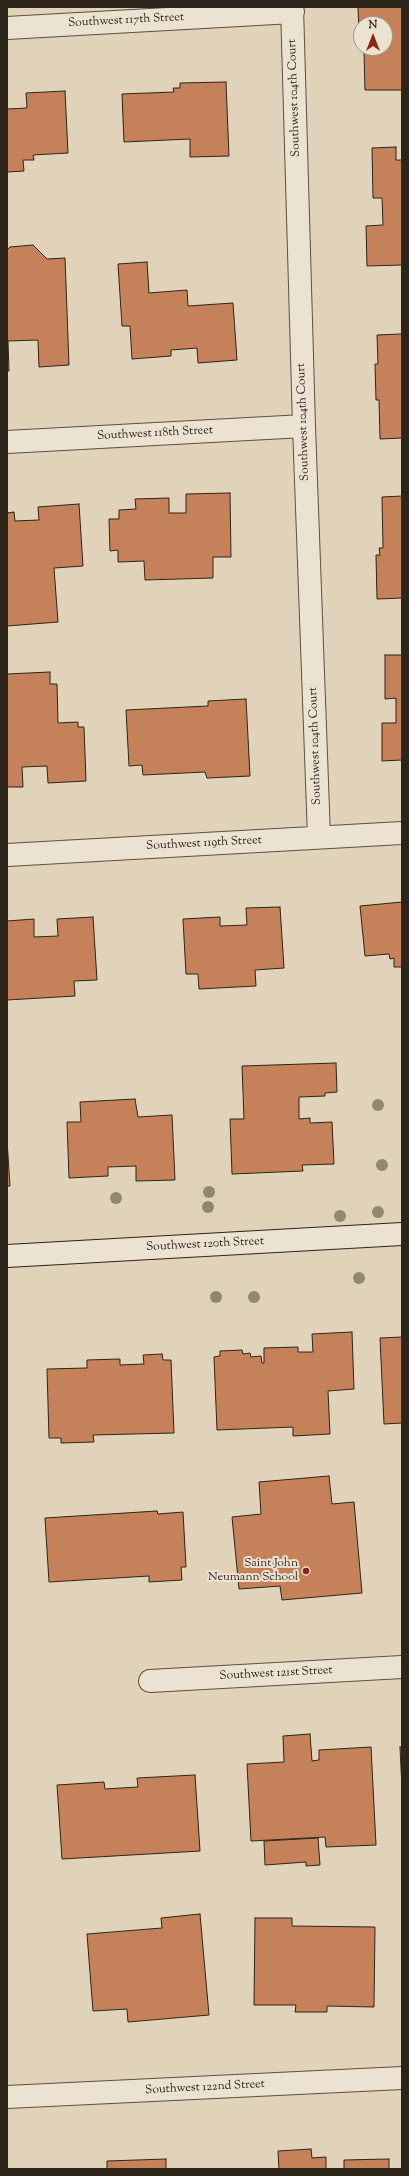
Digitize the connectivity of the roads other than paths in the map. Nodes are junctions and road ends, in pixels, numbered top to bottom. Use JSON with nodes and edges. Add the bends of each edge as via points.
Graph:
{"nodes":[{"id":1,"x":293,"y":10,"type":"edge"},
{"id":2,"x":7,"y":28,"type":"edge"},
{"id":3,"x":304,"y":426,"type":"junction"},
{"id":4,"x":7,"y":442,"type":"edge"},
{"id":5,"x":402,"y":833,"type":"edge"},
{"id":6,"x":319,"y":837,"type":"junction"},
{"id":7,"x":7,"y":855,"type":"edge"},
{"id":8,"x":402,"y":1234,"type":"edge"},
{"id":9,"x":7,"y":1256,"type":"edge"},
{"id":10,"x":402,"y":1667,"type":"edge"},
{"id":11,"x":150,"y":1681,"type":"dead end"},
{"id":12,"x":402,"y":2078,"type":"edge"},
{"id":13,"x":7,"y":2097,"type":"edge"}],
"edges":[{"from":1,"to":2,"type":"street","name":"Southwest 117th Street"},
{"from":1,"to":3,"type":"street","name":"Southwest 104th Court"},
{"from":3,"to":4,"type":"street","name":"Southwest 118th Street"},
{"from":3,"to":6,"type":"street","name":"Southwest 104th Court"},
{"from":5,"to":6,"type":"street","name":"Southwest 119th Street"},
{"from":6,"to":7,"type":"street","name":"Southwest 119th Street"},
{"from":8,"to":9,"type":"street","name":"Southwest 120th Street"},
{"from":10,"to":11,"type":"street","name":"Southwest 121st Street"},
{"from":12,"to":13,"type":"street","name":"Southwest 122nd Street"}]}
